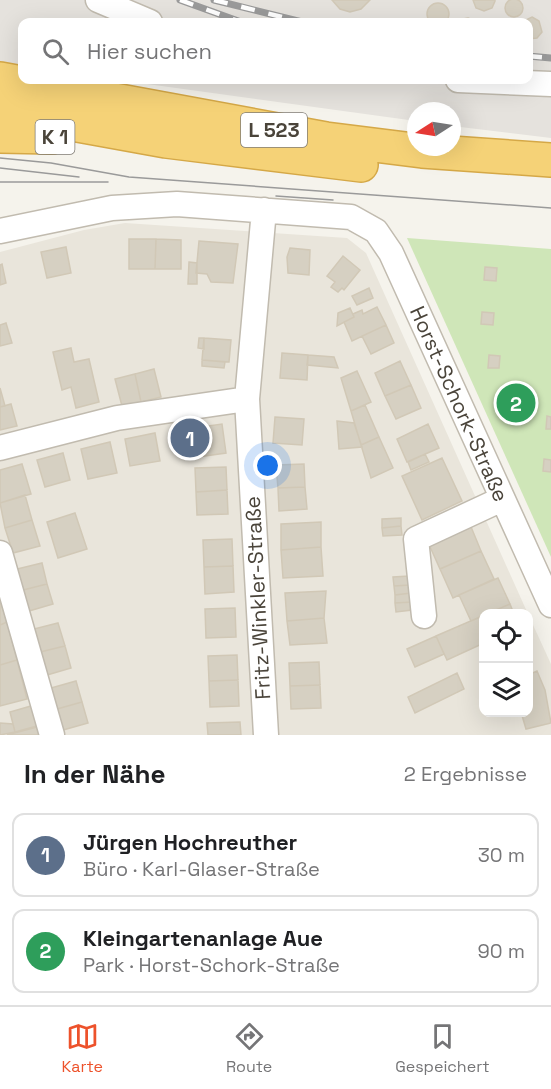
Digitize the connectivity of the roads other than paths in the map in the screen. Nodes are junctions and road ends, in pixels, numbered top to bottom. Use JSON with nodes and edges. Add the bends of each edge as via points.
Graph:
{"nodes":[{"id":1,"x":98,"y":0,"type":"edge"},
{"id":2,"x":141,"y":18,"type":"edge"},
{"id":3,"x":0,"y":79,"type":"edge"},
{"id":4,"x":18,"y":82,"type":"edge"},
{"id":5,"x":533,"y":83,"type":"edge"},
{"id":6,"x":27,"y":84,"type":"edge"},
{"id":7,"x":551,"y":84,"type":"edge"},
{"id":8,"x":0,"y":111,"type":"edge"},
{"id":9,"x":109,"y":132,"type":"junction"},
{"id":10,"x":0,"y":136,"type":"edge"},
{"id":11,"x":551,"y":160,"type":"edge"},
{"id":12,"x":551,"y":179,"type":"edge"},
{"id":13,"x":264,"y":210,"type":"junction"},
{"id":14,"x":0,"y":231,"type":"edge"},
{"id":15,"x":247,"y":399,"type":"junction"},
{"id":16,"x":0,"y":448,"type":"edge"},
{"id":17,"x":502,"y":499,"type":"junction"},
{"id":18,"x":0,"y":553,"type":"edge"},
{"id":19,"x":551,"y":605,"type":"edge"},
{"id":20,"x":424,"y":616,"type":"dead end"},
{"id":21,"x":52,"y":735,"type":"edge"},
{"id":22,"x":266,"y":735,"type":"edge"}],
"edges":[{"from":1,"to":2,"type":"street"},
{"from":3,"to":4,"type":"highway","number":"L 523"},
{"from":5,"to":7,"type":"street"},
{"from":6,"to":11,"type":"highway","number":"L 523","via":[[326,139],[422,151]]},
{"from":8,"to":9,"type":"highway","number":"L 523"},
{"from":9,"to":10,"type":"highway","number":"K 1","via":[[36,139]]},
{"from":9,"to":12,"type":"highway","number":"L 523","via":[[310,160]]},
{"from":13,"to":14,"type":"street","via":[[177,204],[111,208]]},
{"from":13,"to":15,"type":"street","name":"Fritz-Winkler-Straße"},
{"from":13,"to":17,"type":"street","name":"Horst-Schork-Straße","via":[[351,217],[376,231],[391,253]]},
{"from":15,"to":16,"type":"street","via":[[117,418]]},
{"from":15,"to":22,"type":"street","name":"Fritz-Winkler-Straße"},
{"from":17,"to":19,"type":"street","name":"Horst-Schork-Straße"},
{"from":17,"to":20,"type":"street","via":[[416,538]]},
{"from":18,"to":21,"type":"street"}]}
